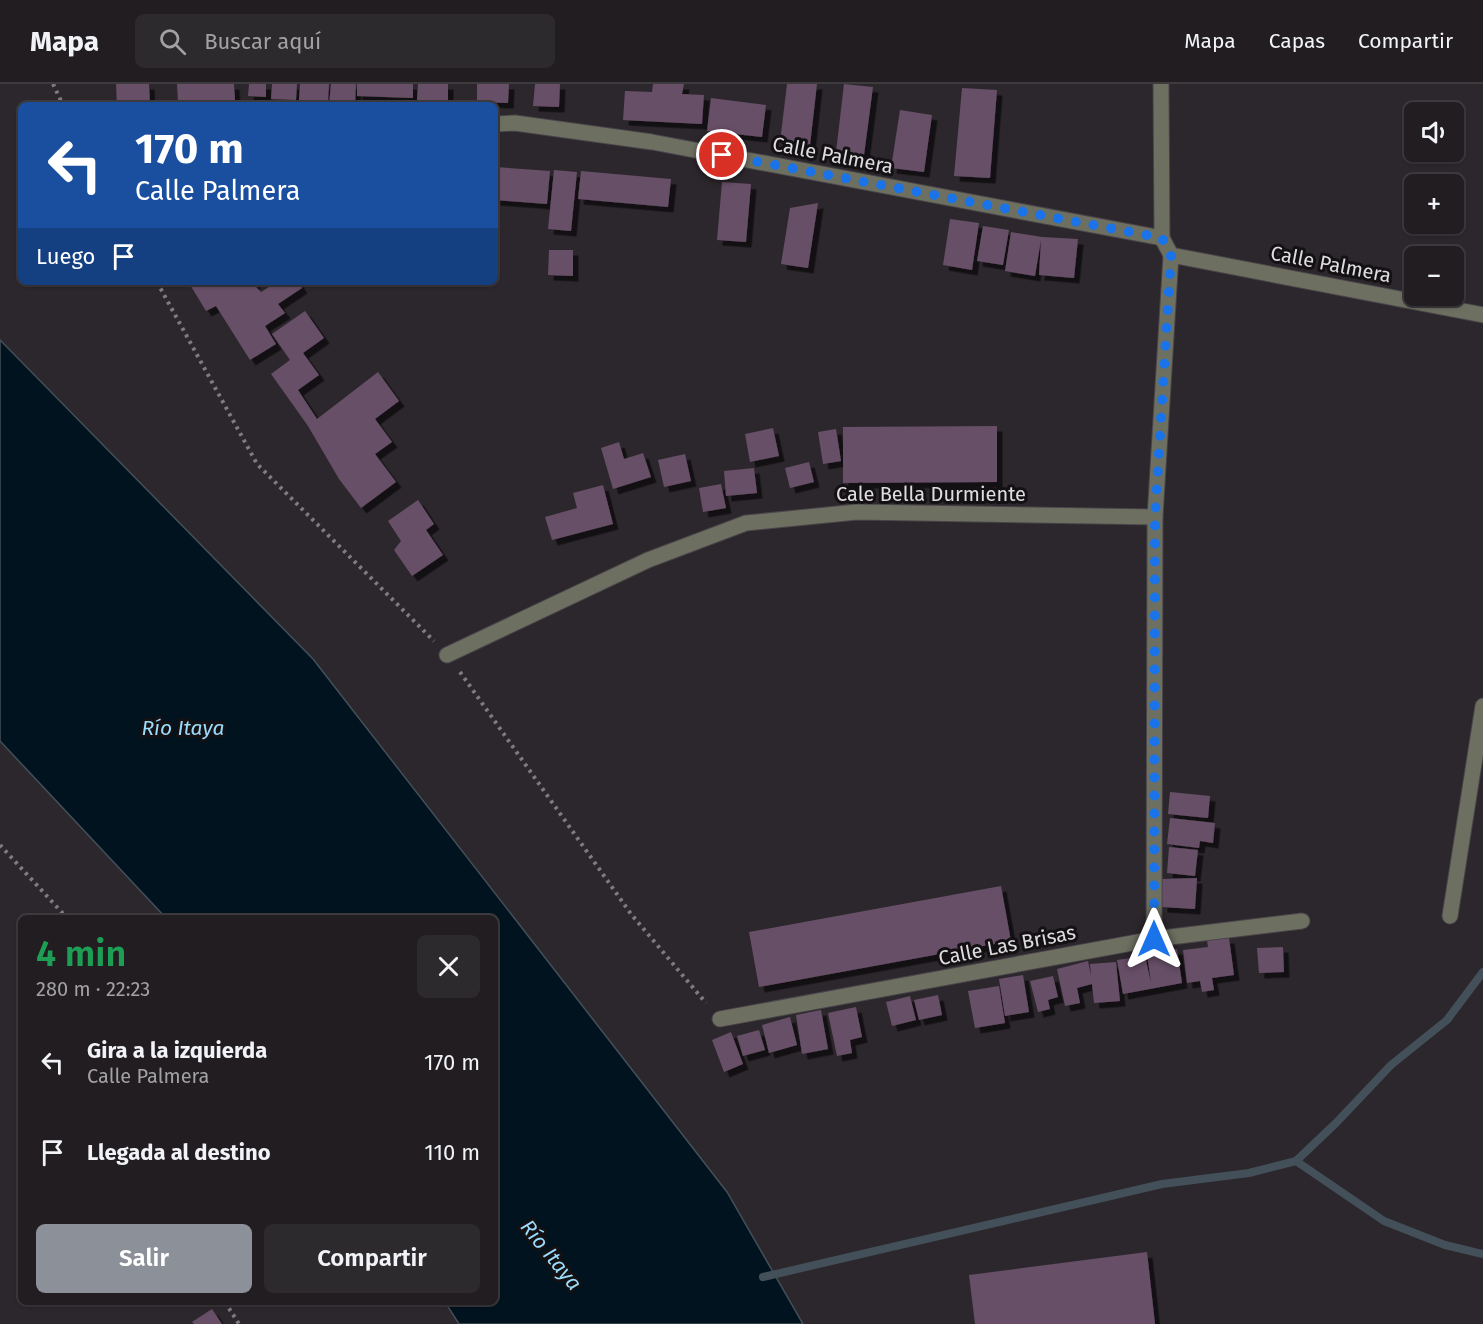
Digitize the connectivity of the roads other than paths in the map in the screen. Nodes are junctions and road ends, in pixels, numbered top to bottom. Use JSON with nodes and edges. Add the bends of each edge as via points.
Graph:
{"nodes":[{"id":1,"x":1161,"y":84,"type":"edge"},
{"id":2,"x":498,"y":124,"type":"edge"},
{"id":3,"x":1162,"y":238,"type":"junction"},
{"id":4,"x":1171,"y":255,"type":"junction"},
{"id":5,"x":1483,"y":315,"type":"edge"},
{"id":6,"x":1155,"y":517,"type":"junction"},
{"id":7,"x":447,"y":655,"type":"road end"},
{"id":8,"x":1483,"y":706,"type":"edge"},
{"id":9,"x":1450,"y":916,"type":"dead end"},
{"id":10,"x":1302,"y":921,"type":"dead end"},
{"id":11,"x":1154,"y":939,"type":"junction"},
{"id":12,"x":720,"y":1019,"type":"road end"}],
"edges":[{"from":1,"to":3,"type":"street"},
{"from":2,"to":3,"type":"street","name":"Calle Palmera","via":[[652,142]]},
{"from":3,"to":4,"type":"street"},
{"from":4,"to":5,"type":"street","name":"Calle Palmera"},
{"from":4,"to":6,"type":"street"},
{"from":6,"to":7,"type":"street","name":"Cale Bella Durmiente","via":[[857,512],[746,524],[648,560]]},
{"from":6,"to":11,"type":"street"},
{"from":8,"to":9,"type":"street"},
{"from":10,"to":11,"type":"street","name":"Calle Las Brisas"},
{"from":11,"to":12,"type":"street","name":"Calle Las Brisas"}]}
